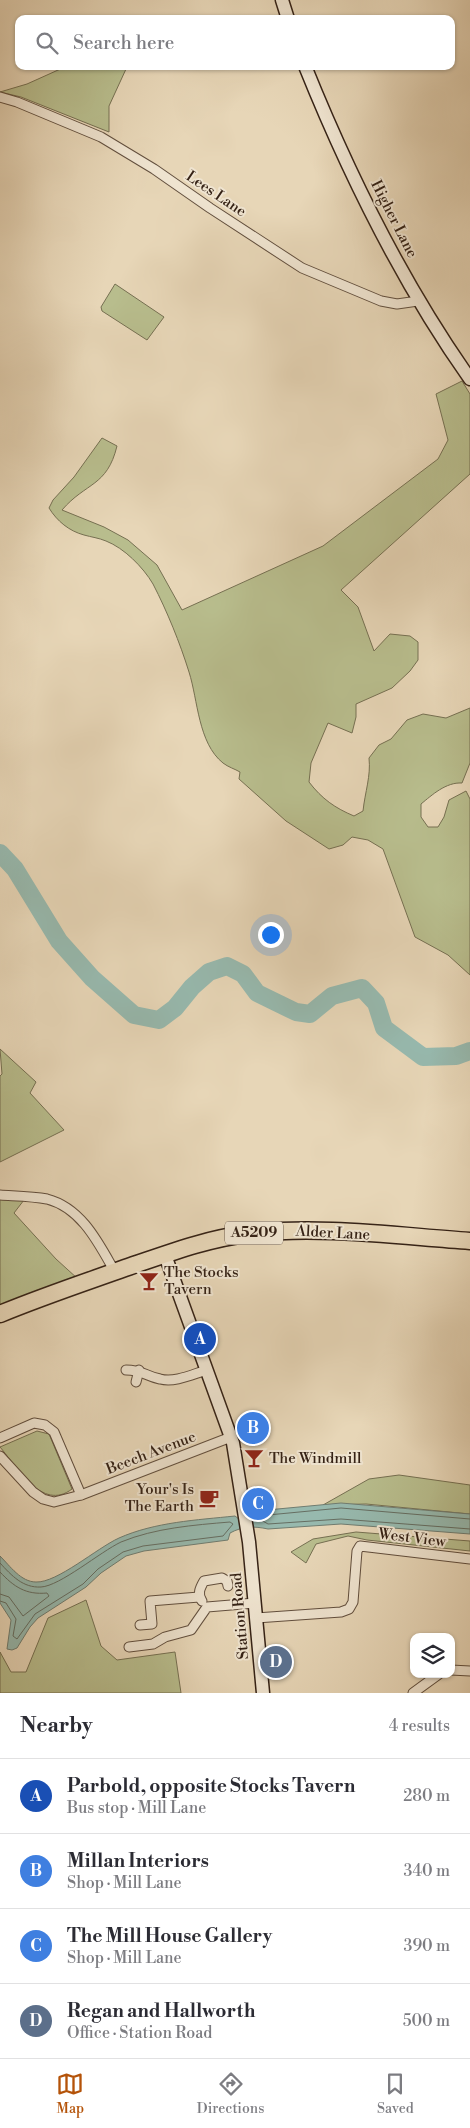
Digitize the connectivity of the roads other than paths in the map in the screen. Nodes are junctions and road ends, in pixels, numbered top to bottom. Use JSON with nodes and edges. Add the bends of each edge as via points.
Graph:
{"nodes":[{"id":1,"x":282,"y":0,"type":"edge"},
{"id":2,"x":287,"y":15,"type":"edge"},
{"id":3,"x":307,"y":70,"type":"edge"},
{"id":4,"x":0,"y":97,"type":"edge"},
{"id":5,"x":418,"y":301,"type":"junction"},
{"id":6,"x":470,"y":379,"type":"edge"},
{"id":7,"x":0,"y":1194,"type":"edge"},
{"id":8,"x":470,"y":1241,"type":"edge"},
{"id":9,"x":165,"y":1255,"type":"junction"},
{"id":10,"x":115,"y":1272,"type":"junction"},
{"id":11,"x":0,"y":1314,"type":"edge"},
{"id":12,"x":126,"y":1370,"type":"dead end"},
{"id":13,"x":139,"y":1370,"type":"junction"},
{"id":14,"x":207,"y":1370,"type":"junction"},
{"id":15,"x":136,"y":1382,"type":"dead end"},
{"id":16,"x":231,"y":1437,"type":"junction"},
{"id":17,"x":0,"y":1438,"type":"edge"},
{"id":18,"x":0,"y":1456,"type":"edge"},
{"id":19,"x":81,"y":1495,"type":"junction"},
{"id":20,"x":470,"y":1559,"type":"edge"},
{"id":21,"x":228,"y":1586,"type":"dead end"},
{"id":22,"x":199,"y":1597,"type":"junction"},
{"id":23,"x":255,"y":1603,"type":"junction"},
{"id":24,"x":207,"y":1607,"type":"junction"},
{"id":25,"x":256,"y":1618,"type":"junction"},
{"id":26,"x":140,"y":1625,"type":"dead end"},
{"id":27,"x":130,"y":1647,"type":"dead end"},
{"id":28,"x":455,"y":1670,"type":"edge"},
{"id":29,"x":470,"y":1671,"type":"edge"},
{"id":30,"x":434,"y":1678,"type":"edge"},
{"id":31,"x":263,"y":1693,"type":"edge"},
{"id":32,"x":413,"y":1693,"type":"edge"}],
"edges":[{"from":1,"to":2,"type":"street"},
{"from":3,"to":5,"type":"street","name":"Higher Lane","via":[[356,180]]},
{"from":4,"to":5,"type":"street","name":"Lees Lane","via":[[101,138],[154,169],[302,268],[381,301],[397,304]]},
{"from":5,"to":6,"type":"street","name":"Higher Lane"},
{"from":7,"to":10,"type":"street","via":[[48,1199],[71,1211],[94,1235]]},
{"from":8,"to":9,"type":"highway","name":"Alder Lane","number":"A5209","via":[[333,1232],[270,1232],[223,1238]]},
{"from":9,"to":10,"type":"highway","name":"Alder Lane","number":"A5209"},
{"from":9,"to":14,"type":"street","name":"Station Road"},
{"from":10,"to":11,"type":"highway","name":"Alder Lane","number":"A5209"},
{"from":12,"to":13,"type":"street"},
{"from":13,"to":14,"type":"street","via":[[160,1380]]},
{"from":13,"to":15,"type":"street"},
{"from":14,"to":16,"type":"street","name":"Station Road"},
{"from":16,"to":19,"type":"street","name":"Beech Avenue"},
{"from":16,"to":23,"type":"street","name":"Station Road","via":[[245,1507]]},
{"from":17,"to":19,"type":"street","via":[[34,1423],[45,1425],[54,1432]]},
{"from":18,"to":19,"type":"street","name":"Beech Avenue","via":[[43,1499],[54,1502]]},
{"from":20,"to":25,"type":"street","name":"West View","via":[[360,1546],[353,1602],[349,1609]]},
{"from":21,"to":22,"type":"street","via":[[222,1578],[204,1581]]},
{"from":22,"to":24,"type":"street"},
{"from":22,"to":26,"type":"street","via":[[150,1600],[152,1624]]},
{"from":23,"to":24,"type":"street"},
{"from":23,"to":25,"type":"street","name":"Station Road"},
{"from":24,"to":27,"type":"street","via":[[190,1630],[153,1644]]},
{"from":25,"to":31,"type":"street","name":"Station Road"},
{"from":28,"to":29,"type":"street"},
{"from":30,"to":32,"type":"street"}]}
